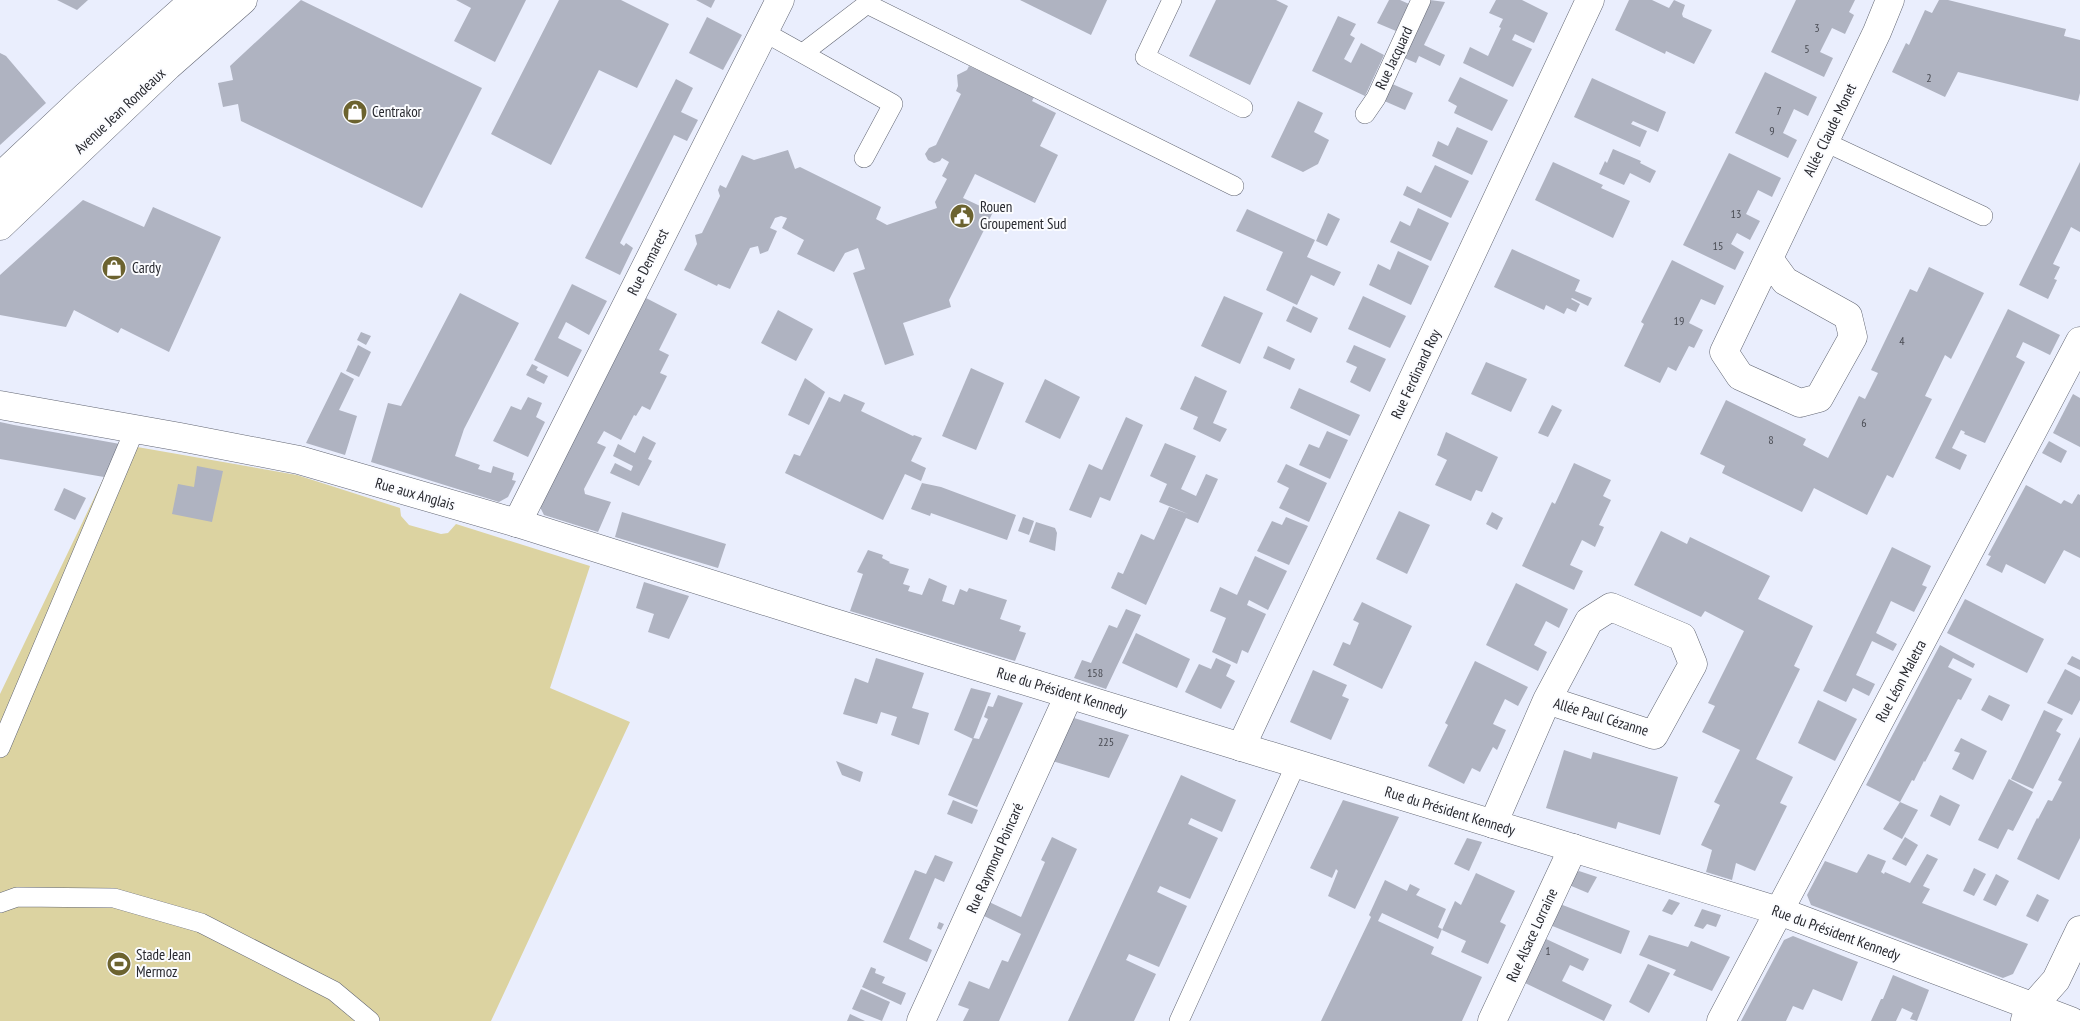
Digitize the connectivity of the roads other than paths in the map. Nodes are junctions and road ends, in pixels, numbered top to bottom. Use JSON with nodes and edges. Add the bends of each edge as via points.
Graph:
{"nodes":[{"id":1,"x":194,"y":0,"type":"edge"},
{"id":2,"x":219,"y":0,"type":"edge"},
{"id":3,"x":243,"y":0,"type":"edge"},
{"id":4,"x":780,"y":0,"type":"edge"},
{"id":5,"x":1172,"y":0,"type":"edge"},
{"id":6,"x":1421,"y":0,"type":"edge"},
{"id":7,"x":1590,"y":0,"type":"edge"},
{"id":8,"x":1890,"y":0,"type":"edge"},
{"id":9,"x":764,"y":32,"type":"junction"},
{"id":10,"x":803,"y":53,"type":"junction"},
{"id":11,"x":1243,"y":108,"type":"dead end"},
{"id":12,"x":1364,"y":114,"type":"dead end"},
{"id":13,"x":1825,"y":142,"type":"junction"},
{"id":14,"x":864,"y":158,"type":"dead end"},
{"id":15,"x":0,"y":177,"type":"edge"},
{"id":16,"x":1234,"y":186,"type":"dead end"},
{"id":17,"x":0,"y":200,"type":"edge"},
{"id":18,"x":1983,"y":216,"type":"dead end"},
{"id":19,"x":0,"y":226,"type":"edge"},
{"id":20,"x":1769,"y":259,"type":"junction"},
{"id":21,"x":2080,"y":341,"type":"edge"},
{"id":22,"x":0,"y":405,"type":"edge"},
{"id":23,"x":135,"y":429,"type":"junction"},
{"id":24,"x":517,"y":523,"type":"junction"},
{"id":25,"x":822,"y":619,"type":"joint"},
{"id":26,"x":1069,"y":694,"type":"junction"},
{"id":27,"x":1548,"y":700,"type":"junction"},
{"id":28,"x":1241,"y":747,"type":"junction"},
{"id":29,"x":0,"y":748,"type":"edge"},
{"id":30,"x":1296,"y":764,"type":"junction"},
{"id":31,"x":1493,"y":824,"type":"junction"},
{"id":32,"x":1573,"y":848,"type":"junction"},
{"id":33,"x":0,"y":903,"type":"edge"},
{"id":34,"x":1779,"y":911,"type":"junction"},
{"id":35,"x":2080,"y":930,"type":"edge"},
{"id":36,"x":2029,"y":1014,"type":"edge"},
{"id":37,"x":370,"y":1021,"type":"edge"},
{"id":38,"x":921,"y":1021,"type":"edge"},
{"id":39,"x":1179,"y":1021,"type":"edge"},
{"id":40,"x":1492,"y":1021,"type":"edge"},
{"id":41,"x":1721,"y":1021,"type":"edge"},
{"id":42,"x":2071,"y":1021,"type":"edge"}],
"edges":[{"from":1,"to":15,"type":"street"},
{"from":2,"to":17,"type":"lane","name":"Avenue Jean Rondeaux"},
{"from":3,"to":19,"type":"street","name":"Avenue Jean Rondeaux","via":[[168,66]]},
{"from":4,"to":9,"type":"street","name":"Rue Demarest"},
{"from":5,"to":11,"type":"lane","via":[[1145,57]]},
{"from":6,"to":12,"type":"lane","name":"Rue Jacquard","via":[[1376,98]]},
{"from":7,"to":28,"type":"street","name":"Rue Ferdinand Roy"},
{"from":8,"to":13,"type":"street","name":"Allée Claude Monet"},
{"from":9,"to":10,"type":"lane"},
{"from":9,"to":24,"type":"street","name":"Rue Demarest"},
{"from":10,"to":14,"type":"lane","via":[[893,104]]},
{"from":10,"to":16,"type":"lane","via":[[866,4]]},
{"from":13,"to":18,"type":"lane"},
{"from":13,"to":20,"type":"street","name":"Allée Claude Monet"},
{"from":20,"to":20,"type":"street","name":"Allée Claude Monet","via":[[1724,352],[1740,376],[1800,403],[1819,398],[1852,337],[1848,316],[1785,281]]},
{"from":21,"to":34,"type":"street","name":"Rue Léon Maletra"},
{"from":22,"to":23,"type":"street","name":"Rue aux Anglais"},
{"from":23,"to":24,"type":"street","name":"Rue aux Anglais","via":[[298,460]]},
{"from":23,"to":29,"type":"lane"},
{"from":24,"to":25,"type":"street","name":"Rue aux Anglais"},
{"from":25,"to":26,"type":"street","name":"Rue du Président Kennedy"},
{"from":26,"to":28,"type":"street","name":"Rue du Président Kennedy"},
{"from":26,"to":38,"type":"street","name":"Rue Raymond Poincaré"},
{"from":27,"to":27,"type":"street","name":"Allée Paul Cézanne","via":[[1654,735],[1693,664],[1682,637],[1610,608],[1589,621]]},
{"from":27,"to":31,"type":"street","name":"Allée Paul Cézanne"},
{"from":28,"to":30,"type":"street","name":"Rue du Président Kennedy"},
{"from":30,"to":31,"type":"street","name":"Rue du Président Kennedy"},
{"from":30,"to":39,"type":"lane"},
{"from":31,"to":32,"type":"street","name":"Rue du Président Kennedy"},
{"from":32,"to":34,"type":"street","name":"Rue du Président Kennedy"},
{"from":32,"to":40,"type":"street","name":"Rue Alsace Lorraine"},
{"from":33,"to":37,"type":"lane","via":[[17,897],[114,898],[202,923],[334,991]]},
{"from":34,"to":36,"type":"street","name":"Rue du Président Kennedy"},
{"from":34,"to":41,"type":"street","name":"Rue Léon Maletra"},
{"from":35,"to":36,"type":"street","via":[[2056,980]]},
{"from":36,"to":42,"type":"street","name":"Rue du Président Kennedy"}]}
